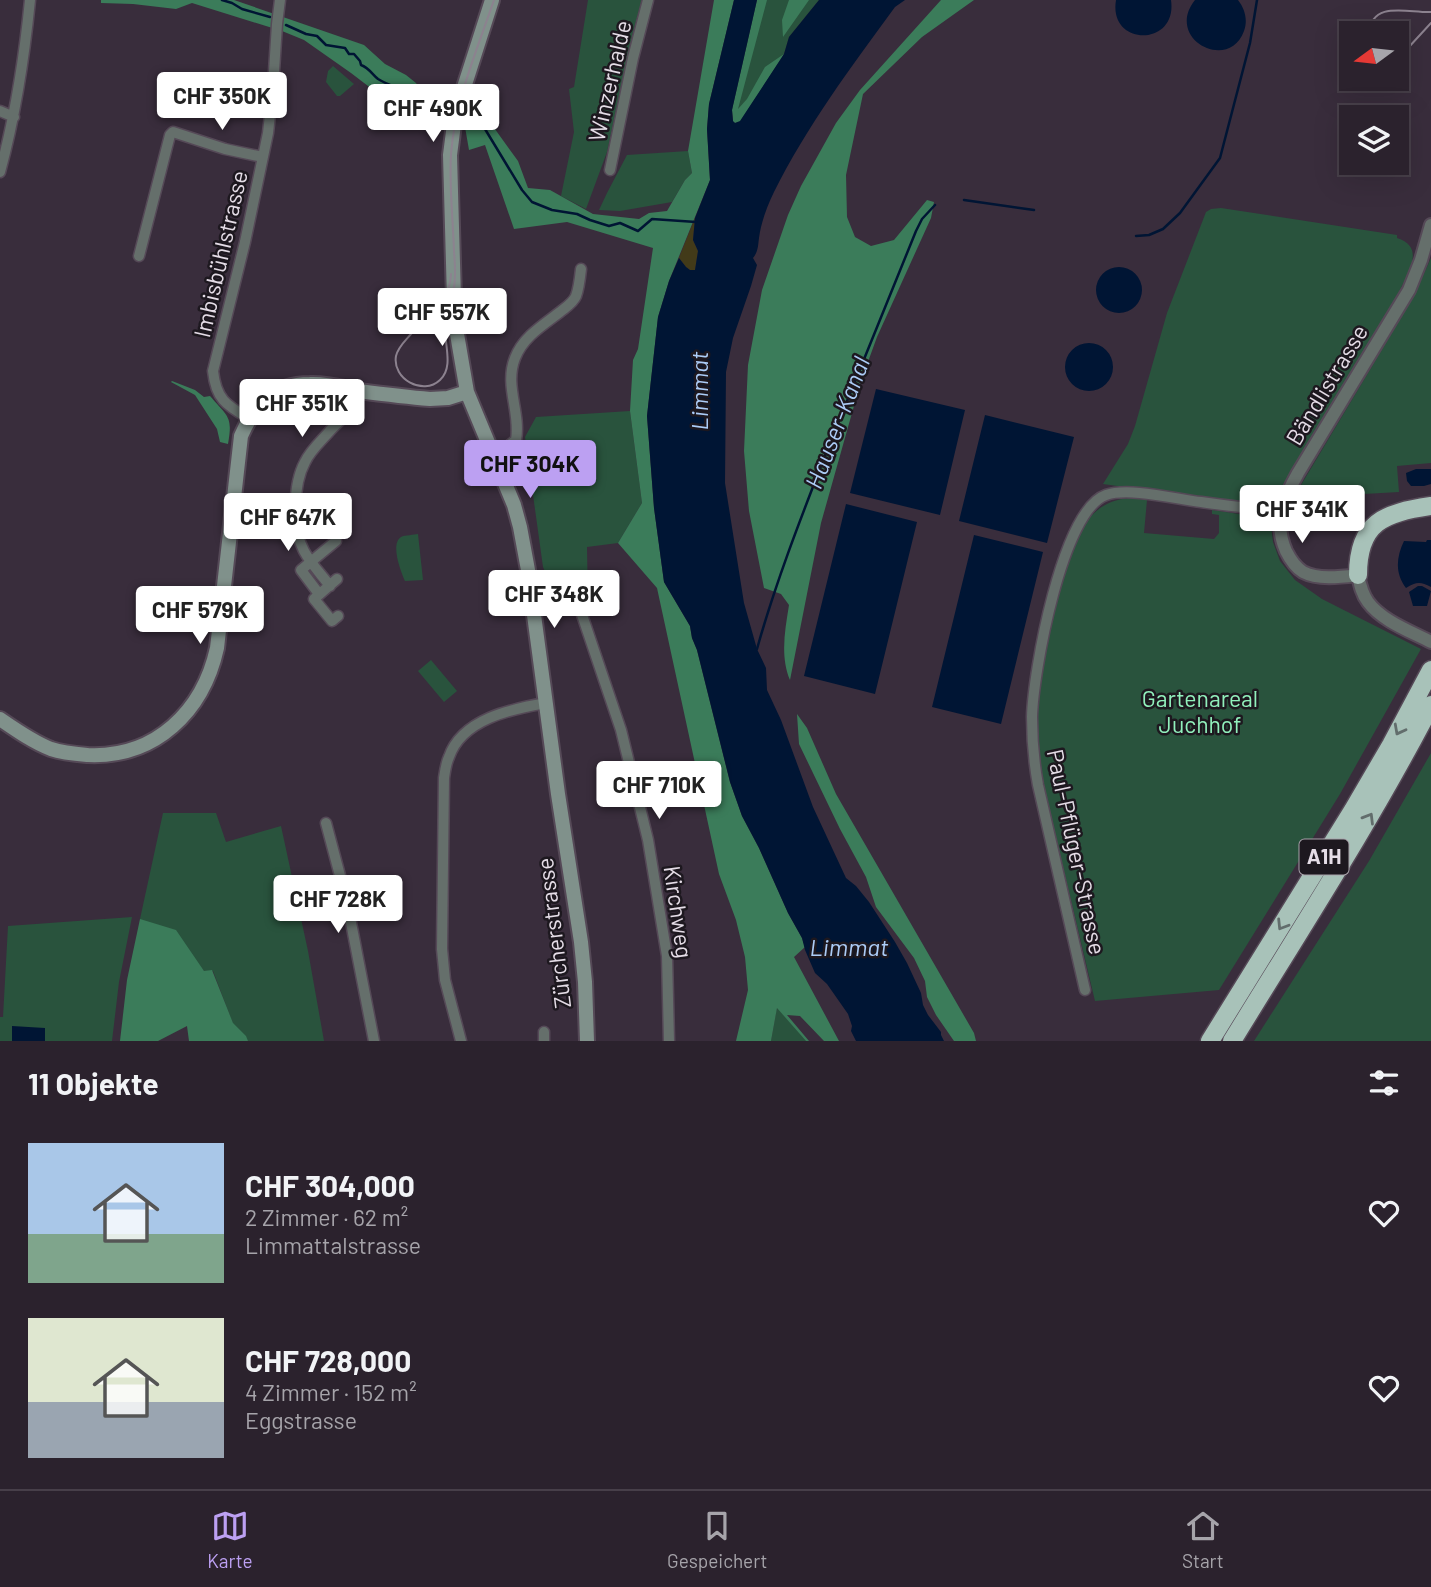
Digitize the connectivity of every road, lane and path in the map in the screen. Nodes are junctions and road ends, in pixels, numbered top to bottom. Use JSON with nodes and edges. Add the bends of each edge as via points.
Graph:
{"nodes":[{"id":1,"x":30,"y":0,"type":"edge"},
{"id":2,"x":280,"y":0,"type":"edge"},
{"id":3,"x":492,"y":0,"type":"edge"},
{"id":4,"x":648,"y":0,"type":"edge"},
{"id":5,"x":0,"y":111,"type":"edge"},
{"id":6,"x":14,"y":117,"type":"junction"},
{"id":7,"x":263,"y":157,"type":"junction"},
{"id":8,"x":610,"y":170,"type":"dead end"},
{"id":9,"x":0,"y":172,"type":"edge"},
{"id":10,"x":1431,"y":225,"type":"edge"},
{"id":11,"x":139,"y":256,"type":"dead end"},
{"id":12,"x":581,"y":269,"type":"dead end"},
{"id":13,"x":359,"y":391,"type":"junction"},
{"id":14,"x":467,"y":392,"type":"junction"},
{"id":15,"x":248,"y":418,"type":"junction"},
{"id":16,"x":494,"y":454,"type":"junction"},
{"id":17,"x":1431,"y":506,"type":"edge"},
{"id":18,"x":1280,"y":512,"type":"junction"},
{"id":19,"x":1431,"y":519,"type":"edge"},
{"id":20,"x":316,"y":524,"type":"dead end"},
{"id":21,"x":298,"y":537,"type":"junction"},
{"id":22,"x":336,"y":541,"type":"dead end"},
{"id":23,"x":310,"y":561,"type":"junction"},
{"id":24,"x":1358,"y":575,"type":"junction"},
{"id":25,"x":530,"y":583,"type":"junction"},
{"id":26,"x":319,"y":594,"type":"junction"},
{"id":27,"x":338,"y":616,"type":"dead end"},
{"id":28,"x":1430,"y":642,"type":"edge"},
{"id":29,"x":1431,"y":670,"type":"edge"},
{"id":30,"x":545,"y":699,"type":"junction"},
{"id":31,"x":1431,"y":705,"type":"edge"},
{"id":32,"x":0,"y":719,"type":"edge"},
{"id":33,"x":326,"y":823,"type":"dead end"},
{"id":34,"x":1085,"y":990,"type":"dead end"},
{"id":35,"x":373,"y":1041,"type":"edge"},
{"id":36,"x":461,"y":1041,"type":"edge"},
{"id":37,"x":587,"y":1041,"type":"edge"},
{"id":38,"x":670,"y":1041,"type":"edge"},
{"id":39,"x":1210,"y":1041,"type":"edge"},
{"id":40,"x":1232,"y":1041,"type":"edge"}],
"edges":[{"from":1,"to":6,"type":"street"},
{"from":2,"to":7,"type":"street","name":"Imbisbühlstrasse"},
{"from":3,"to":14,"type":"main road","name":"Zürcherstrasse","via":[[459,103],[450,155],[454,299]]},
{"from":4,"to":8,"type":"street","name":"Winzerhalde"},
{"from":5,"to":6,"type":"street"},
{"from":6,"to":9,"type":"street"},
{"from":7,"to":11,"type":"street","via":[[173,132]]},
{"from":7,"to":15,"type":"street","name":"Imbisbühlstrasse","via":[[213,371],[223,401]]},
{"from":10,"to":18,"type":"street","name":"Bändlistrasse","via":[[1409,290],[1298,473]]},
{"from":12,"to":16,"type":"street","via":[[570,305],[533,332],[515,357],[510,373],[516,440]]},
{"from":13,"to":14,"type":"main road","via":[[430,399]]},
{"from":13,"to":15,"type":"main road","via":[[312,383],[286,387],[271,394]]},
{"from":13,"to":21,"type":"street","via":[[356,405],[303,465],[296,503]]},
{"from":14,"to":16,"type":"main road","name":"Zürcherstrasse"},
{"from":15,"to":32,"type":"main road","via":[[241,436],[217,648],[204,688],[183,717],[139,746],[95,755],[53,749]]},
{"from":16,"to":25,"type":"main road","name":"Zürcherstrasse","via":[[514,505]]},
{"from":17,"to":24,"type":"highway","via":[[1399,511],[1378,522],[1360,549]]},
{"from":18,"to":24,"type":"street","via":[[1284,547],[1302,571],[1318,576]]},
{"from":18,"to":34,"type":"street","name":"Paul-Pflüger-Strasse","via":[[1114,493],[1097,499],[1063,559],[1036,680],[1032,734],[1038,785]]},
{"from":19,"to":24,"type":"highway","via":[[1403,518],[1386,527],[1372,542]]},
{"from":20,"to":21,"type":"street"},
{"from":21,"to":23,"type":"street"},
{"from":22,"to":23,"type":"street"},
{"from":23,"to":26,"type":"street","via":[[301,570]]},
{"from":23,"to":26,"type":"street","via":[[334,582]]},
{"from":24,"to":28,"type":"street","via":[[1375,610]]},
{"from":25,"to":30,"type":"main road","name":"Zürcherstrasse"},
{"from":25,"to":38,"type":"street","name":"Kirchweg","via":[[559,586],[578,603],[621,730],[660,907]]},
{"from":26,"to":27,"type":"street","via":[[314,599],[332,621]]},
{"from":29,"to":39,"type":"highway","number":"A1H","one_way":true,"via":[[1353,810]]},
{"from":30,"to":36,"type":"street","via":[[477,724],[449,755],[444,778],[442,949],[445,981]]},
{"from":30,"to":37,"type":"main road","name":"Zürcherstrasse","via":[[581,942]]},
{"from":40,"to":31,"type":"highway","number":"A1H","one_way":true,"via":[[1368,819]]},
{"from":33,"to":35,"type":"street","via":[[347,902]]}]}
